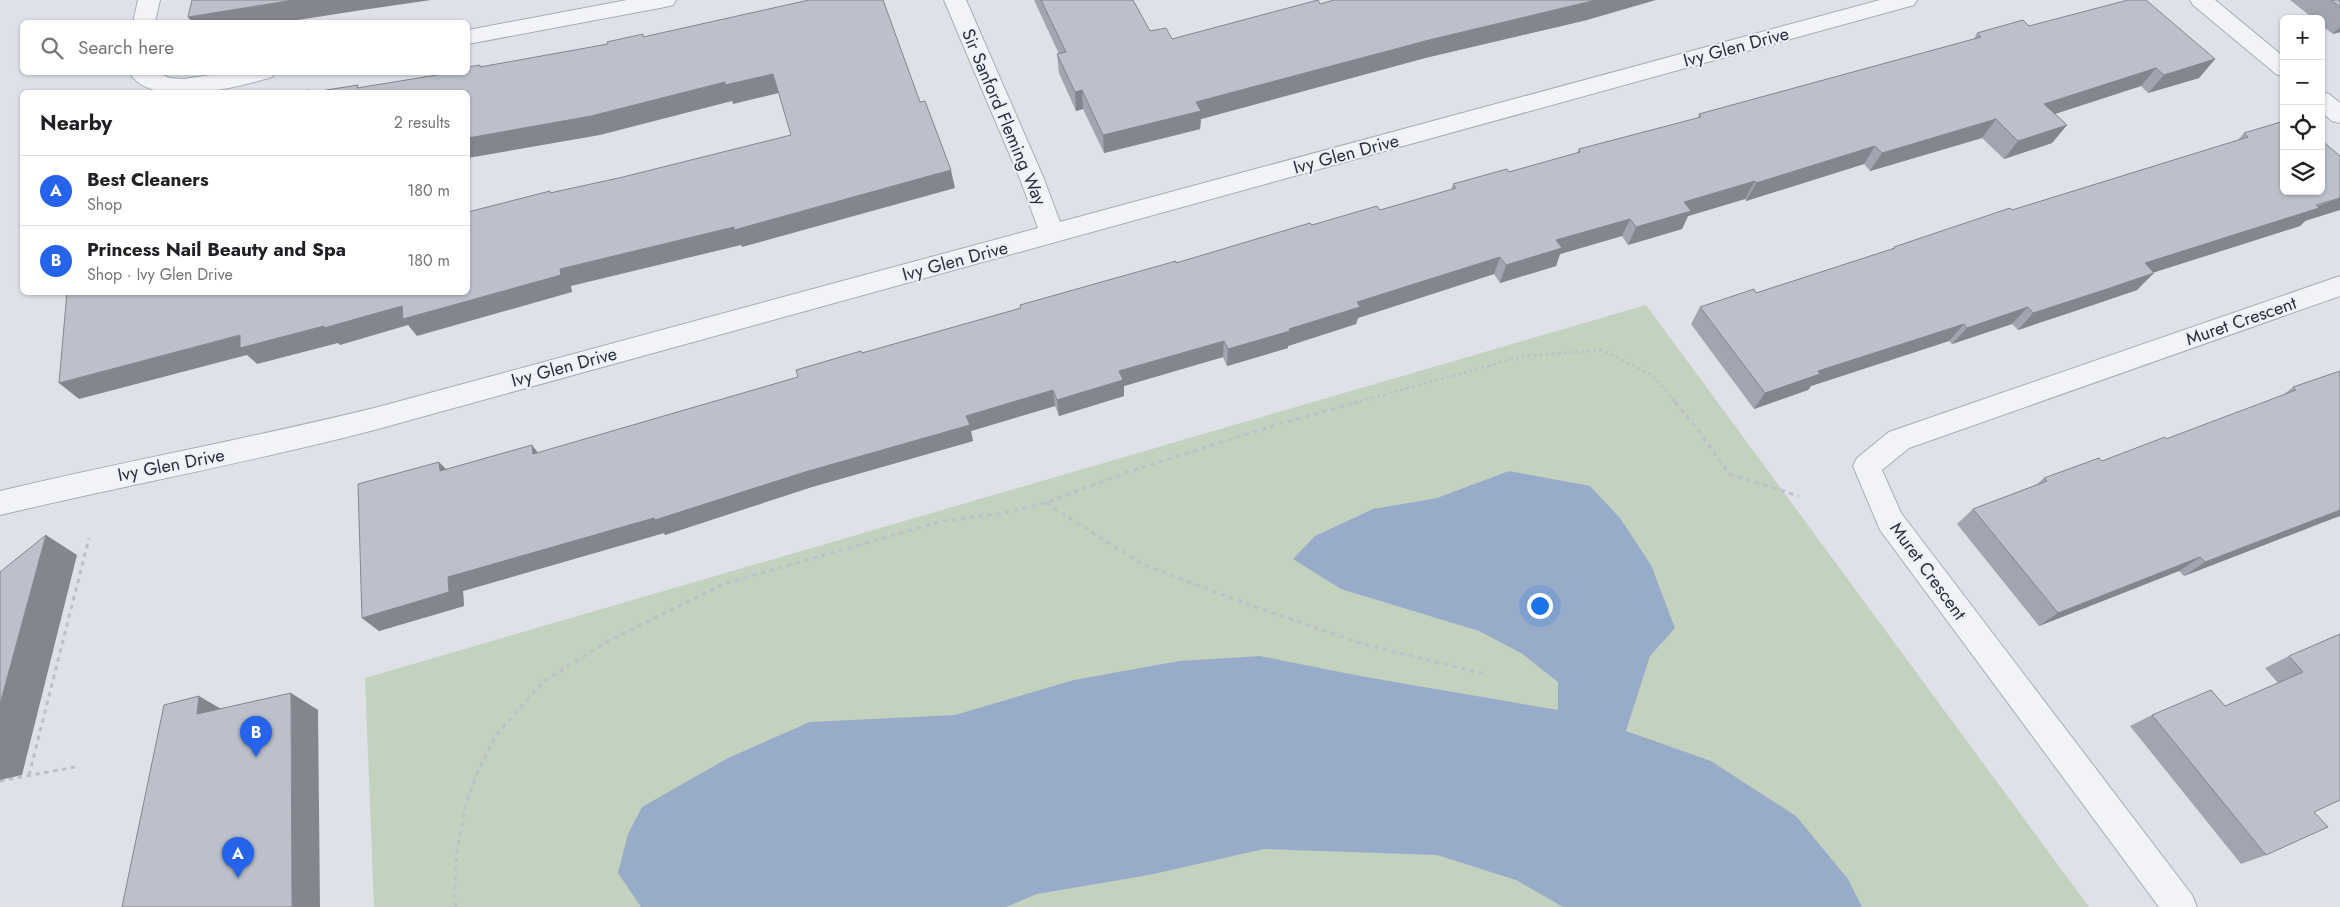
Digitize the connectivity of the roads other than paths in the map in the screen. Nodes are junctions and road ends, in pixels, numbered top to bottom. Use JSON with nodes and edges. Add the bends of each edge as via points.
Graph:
{"nodes":[{"id":1,"x":150,"y":0,"type":"edge"},
{"id":2,"x":665,"y":0,"type":"edge"},
{"id":3,"x":955,"y":0,"type":"edge"},
{"id":4,"x":1906,"y":0,"type":"edge"},
{"id":5,"x":2201,"y":0,"type":"edge"},
{"id":6,"x":145,"y":20,"type":"edge"},
{"id":7,"x":470,"y":37,"type":"edge"},
{"id":8,"x":2280,"y":66,"type":"edge"},
{"id":9,"x":146,"y":75,"type":"edge"},
{"id":10,"x":250,"y":75,"type":"edge"},
{"id":11,"x":2325,"y":103,"type":"edge"},
{"id":12,"x":2340,"y":116,"type":"edge"},
{"id":13,"x":1052,"y":234,"type":"junction"},
{"id":14,"x":2340,"y":286,"type":"edge"},
{"id":15,"x":0,"y":503,"type":"edge"},
{"id":16,"x":2180,"y":907,"type":"edge"}],
"edges":[{"from":1,"to":6,"type":"street"},
{"from":2,"to":7,"type":"street"},
{"from":3,"to":13,"type":"street","name":"Sir Sanford Fleming Way","via":[[1032,179]]},
{"from":4,"to":13,"type":"street","name":"Ivy Glen Drive"},
{"from":5,"to":8,"type":"street"},
{"from":9,"to":10,"type":"street","via":[[168,86],[200,86]]},
{"from":11,"to":12,"type":"street"},
{"from":13,"to":15,"type":"street","name":"Ivy Glen Drive","via":[[276,444]]},
{"from":14,"to":16,"type":"street","name":"Muret Crescent","via":[[1900,440],[1867,466],[1890,521]]}]}
